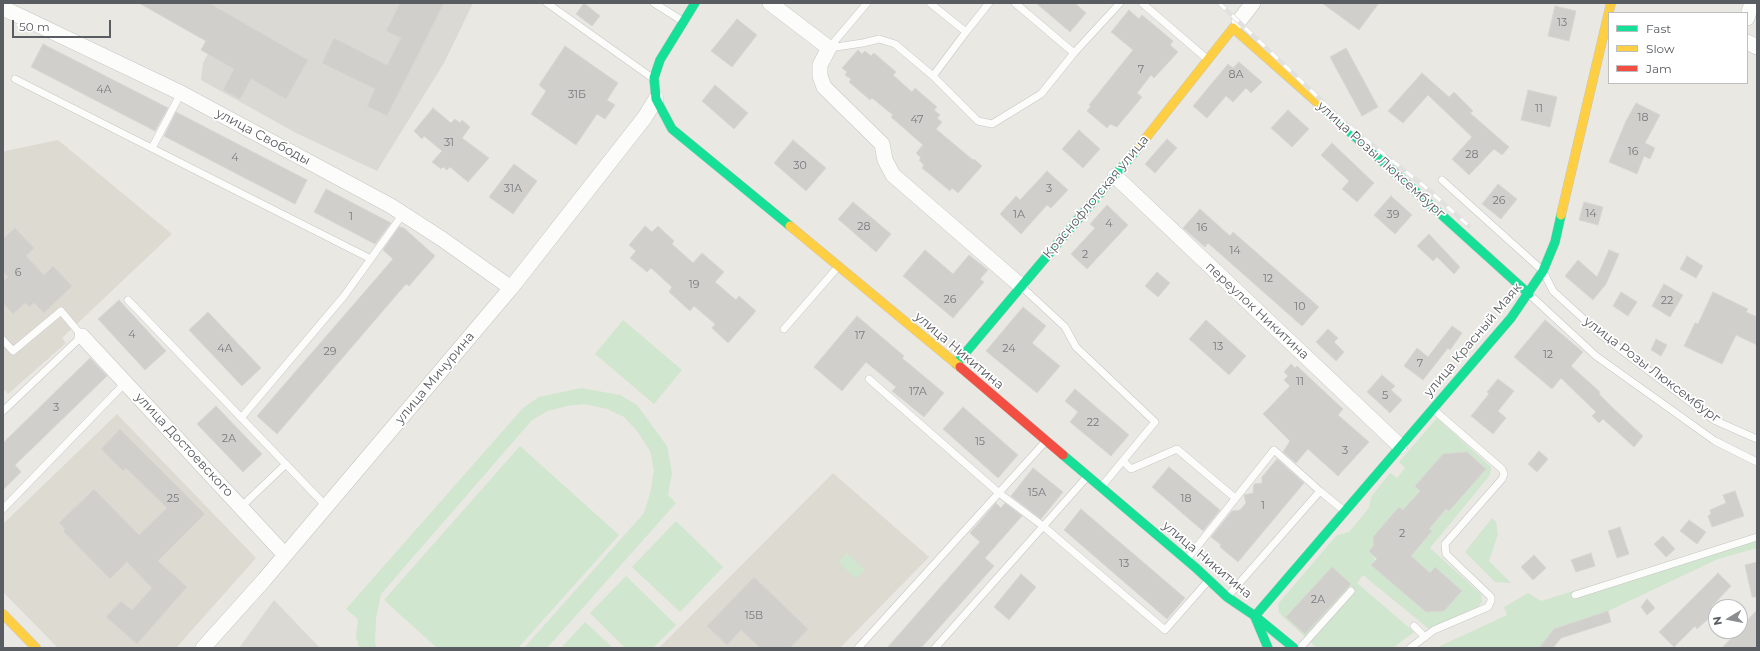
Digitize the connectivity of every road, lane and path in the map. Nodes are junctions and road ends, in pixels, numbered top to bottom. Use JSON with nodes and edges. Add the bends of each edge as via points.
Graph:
{"nodes":[{"id":1,"x":547,"y":3,"type":"edge"},
{"id":2,"x":654,"y":3,"type":"edge"},
{"id":3,"x":695,"y":3,"type":"edge"},
{"id":4,"x":770,"y":3,"type":"edge"},
{"id":5,"x":867,"y":3,"type":"edge"},
{"id":6,"x":930,"y":3,"type":"edge"},
{"id":7,"x":989,"y":3,"type":"edge"},
{"id":8,"x":1015,"y":3,"type":"edge"},
{"id":9,"x":1120,"y":3,"type":"edge"},
{"id":10,"x":1142,"y":3,"type":"edge"},
{"id":11,"x":1253,"y":3,"type":"edge"},
{"id":12,"x":1752,"y":3,"type":"edge"},
{"id":13,"x":3,"y":8,"type":"edge"},
{"id":14,"x":1748,"y":15,"type":"edge"},
{"id":15,"x":1608,"y":16,"type":"edge"},
{"id":16,"x":683,"y":21,"type":"junction"},
{"id":17,"x":1236,"y":24,"type":"junction"},
{"id":18,"x":966,"y":32,"type":"junction"},
{"id":19,"x":1748,"y":42,"type":"edge"},
{"id":20,"x":1757,"y":47,"type":"edge"},
{"id":21,"x":829,"y":48,"type":"junction"},
{"id":22,"x":1074,"y":53,"type":"junction"},
{"id":23,"x":1208,"y":60,"type":"junction"},
{"id":24,"x":933,"y":76,"type":"junction"},
{"id":25,"x":15,"y":79,"type":"dead end"},
{"id":26,"x":654,"y":79,"type":"junction"},
{"id":27,"x":181,"y":93,"type":"junction"},
{"id":28,"x":656,"y":99,"type":"junction"},
{"id":29,"x":152,"y":148,"type":"junction"},
{"id":30,"x":1114,"y":176,"type":"junction"},
{"id":31,"x":1442,"y":180,"type":"dead end"},
{"id":32,"x":403,"y":214,"type":"junction"},
{"id":33,"x":371,"y":259,"type":"junction"},
{"id":34,"x":838,"y":266,"type":"junction"},
{"id":35,"x":1543,"y":270,"type":"junction"},
{"id":36,"x":1021,"y":286,"type":"junction"},
{"id":37,"x":511,"y":288,"type":"junction"},
{"id":38,"x":1529,"y":294,"type":"junction"},
{"id":39,"x":128,"y":300,"type":"dead end"},
{"id":40,"x":784,"y":329,"type":"dead end"},
{"id":41,"x":82,"y":336,"type":"junction"},
{"id":42,"x":3,"y":340,"type":"edge"},
{"id":43,"x":956,"y":364,"type":"junction"},
{"id":44,"x":869,"y":380,"type":"dead end"},
{"id":45,"x":126,"y":383,"type":"junction"},
{"id":46,"x":1433,"y":409,"type":"junction"},
{"id":47,"x":3,"y":411,"type":"edge"},
{"id":48,"x":242,"y":418,"type":"junction"},
{"id":49,"x":1757,"y":439,"type":"edge"},
{"id":50,"x":1045,"y":442,"type":"junction"},
{"id":51,"x":1400,"y":446,"type":"junction"},
{"id":52,"x":1123,"y":461,"type":"junction"},
{"id":53,"x":1757,"y":462,"type":"edge"},
{"id":54,"x":286,"y":464,"type":"junction"},
{"id":55,"x":1088,"y":477,"type":"junction"},
{"id":56,"x":1101,"y":488,"type":"junction"},
{"id":57,"x":1320,"y":491,"type":"junction"},
{"id":58,"x":999,"y":493,"type":"junction"},
{"id":59,"x":1235,"y":498,"type":"junction"},
{"id":60,"x":326,"y":506,"type":"junction"},
{"id":61,"x":241,"y":507,"type":"junction"},
{"id":62,"x":3,"y":509,"type":"edge"},
{"id":63,"x":1344,"y":511,"type":"junction"},
{"id":64,"x":1043,"y":526,"type":"junction"},
{"id":65,"x":1757,"y":537,"type":"edge"},
{"id":66,"x":286,"y":554,"type":"junction"},
{"id":67,"x":1186,"y":560,"type":"junction"},
{"id":68,"x":1208,"y":581,"type":"junction"},
{"id":69,"x":1351,"y":592,"type":"dead end"},
{"id":70,"x":1575,"y":595,"type":"dead end"},
{"id":71,"x":1227,"y":597,"type":"junction"},
{"id":72,"x":3,"y":614,"type":"edge"},
{"id":73,"x":1254,"y":616,"type":"junction"},
{"id":74,"x":1414,"y":626,"type":"dead end"},
{"id":75,"x":1424,"y":637,"type":"junction"},
{"id":76,"x":30,"y":646,"type":"edge"},
{"id":77,"x":204,"y":648,"type":"edge"},
{"id":78,"x":858,"y":648,"type":"edge"},
{"id":79,"x":935,"y":648,"type":"edge"},
{"id":80,"x":1268,"y":648,"type":"edge"},
{"id":81,"x":1294,"y":648,"type":"edge"},
{"id":82,"x":1300,"y":648,"type":"edge"},
{"id":83,"x":1410,"y":648,"type":"edge"}],
"edges":[{"from":1,"to":26,"type":"lane"},
{"from":2,"to":16,"type":"lane"},
{"from":3,"to":16,"type":"main road"},
{"from":4,"to":21,"type":"street"},
{"from":5,"to":21,"type":"lane"},
{"from":6,"to":18,"type":"lane"},
{"from":7,"to":18,"type":"lane"},
{"from":8,"to":22,"type":"lane"},
{"from":9,"to":22,"type":"lane"},
{"from":10,"to":23,"type":"lane"},
{"from":11,"to":17,"type":"street","name":"Краснофлотская улица"},
{"from":12,"to":14,"type":"street"},
{"from":13,"to":27,"type":"street","name":"улица Свободы"},
{"from":15,"to":35,"type":"main road","name":"улица Красный Маяк","via":[[1555,242]]},
{"from":16,"to":26,"type":"main road","via":[[660,60]]},
{"from":17,"to":23,"type":"main road","name":"Краснофлотская улица"},
{"from":17,"to":38,"type":"main road","name":"улица Розы Люксембург"},
{"from":18,"to":24,"type":"lane"},
{"from":19,"to":20,"type":"street"},
{"from":21,"to":24,"type":"lane","via":[[879,39],[895,44]]},
{"from":21,"to":36,"type":"street","via":[[820,65],[824,87],[882,144],[893,175]]},
{"from":22,"to":24,"type":"lane","via":[[1041,94],[992,124],[978,121]]},
{"from":23,"to":30,"type":"main road","name":"Краснофлотская улица"},
{"from":25,"to":29,"type":"lane"},
{"from":26,"to":28,"type":"main road"},
{"from":27,"to":29,"type":"lane"},
{"from":27,"to":32,"type":"street","name":"улица Свободы"},
{"from":28,"to":34,"type":"main road","name":"улица Никитина","via":[[672,129]]},
{"from":28,"to":37,"type":"street","name":"улица Мичурина"},
{"from":29,"to":33,"type":"lane"},
{"from":30,"to":36,"type":"main road","name":"Краснофлотская улица"},
{"from":30,"to":51,"type":"street","name":"переулок Никитина"},
{"from":31,"to":35,"type":"lane"},
{"from":32,"to":33,"type":"lane"},
{"from":32,"to":37,"type":"street","name":"улица Свободы"},
{"from":33,"to":48,"type":"lane","via":[[344,296]]},
{"from":34,"to":40,"type":"lane"},
{"from":34,"to":43,"type":"main road","name":"улица Никитина"},
{"from":35,"to":38,"type":"main road","name":"улица Красный Маяк"},
{"from":35,"to":49,"type":"lane","name":"улица Розы Люксембург","via":[[1554,291],[1600,334],[1714,420]]},
{"from":36,"to":43,"type":"main road","name":"Краснофлотская улица"},
{"from":36,"to":52,"type":"lane","via":[[1065,327],[1076,347],[1156,422]]},
{"from":37,"to":60,"type":"street","name":"улица Мичурина"},
{"from":38,"to":46,"type":"main road","name":"улица Красный Маяк"},
{"from":38,"to":53,"type":"lane","via":[[1596,356],[1715,441]]},
{"from":39,"to":48,"type":"lane"},
{"from":41,"to":42,"type":"lane","via":[[61,311],[13,351]]},
{"from":41,"to":45,"type":"street","name":"улица Достоевского"},
{"from":41,"to":47,"type":"lane"},
{"from":43,"to":50,"type":"main road","name":"улица Никитина"},
{"from":44,"to":58,"type":"lane"},
{"from":45,"to":61,"type":"street","name":"улица Достоевского"},
{"from":45,"to":62,"type":"lane"},
{"from":46,"to":51,"type":"main road","name":"улица Красный Маяк"},
{"from":46,"to":75,"type":"lane","via":[[1502,469],[1504,474],[1445,544],[1446,554],[1491,597],[1491,605],[1434,630]]},
{"from":48,"to":54,"type":"lane"},
{"from":50,"to":55,"type":"main road","name":"улица Никитина"},
{"from":50,"to":58,"type":"lane"},
{"from":51,"to":63,"type":"main road","name":"улица Красный Маяк"},
{"from":52,"to":56,"type":"lane"},
{"from":52,"to":59,"type":"lane","via":[[1131,469],[1177,449]]},
{"from":54,"to":60,"type":"lane"},
{"from":54,"to":61,"type":"lane"},
{"from":55,"to":56,"type":"main road","name":"улица Никитина"},
{"from":55,"to":64,"type":"lane"},
{"from":56,"to":67,"type":"main road","name":"улица Никитина"},
{"from":57,"to":59,"type":"lane","via":[[1274,450]]},
{"from":57,"to":63,"type":"lane"},
{"from":57,"to":71,"type":"lane"},
{"from":58,"to":64,"type":"lane"},
{"from":58,"to":78,"type":"lane"},
{"from":59,"to":67,"type":"lane"},
{"from":60,"to":66,"type":"street","name":"улица Мичурина"},
{"from":61,"to":66,"type":"street","name":"улица Достоевского"},
{"from":63,"to":73,"type":"main road","name":"улица Красный Маяк"},
{"from":64,"to":68,"type":"lane","via":[[1165,630]]},
{"from":64,"to":79,"type":"lane"},
{"from":65,"to":70,"type":"lane"},
{"from":66,"to":77,"type":"street","name":"улица Мичурина"},
{"from":67,"to":68,"type":"main road","name":"улица Никитина"},
{"from":68,"to":71,"type":"main road","name":"улица Никитина"},
{"from":69,"to":82,"type":"lane"},
{"from":71,"to":73,"type":"main road","name":"улица Никитина"},
{"from":72,"to":76,"type":"main road"},
{"from":73,"to":80,"type":"main road","name":"улица Никитина"},
{"from":73,"to":81,"type":"main road","name":"улица Никитина"},
{"from":74,"to":75,"type":"lane"},
{"from":75,"to":83,"type":"lane"}]}
